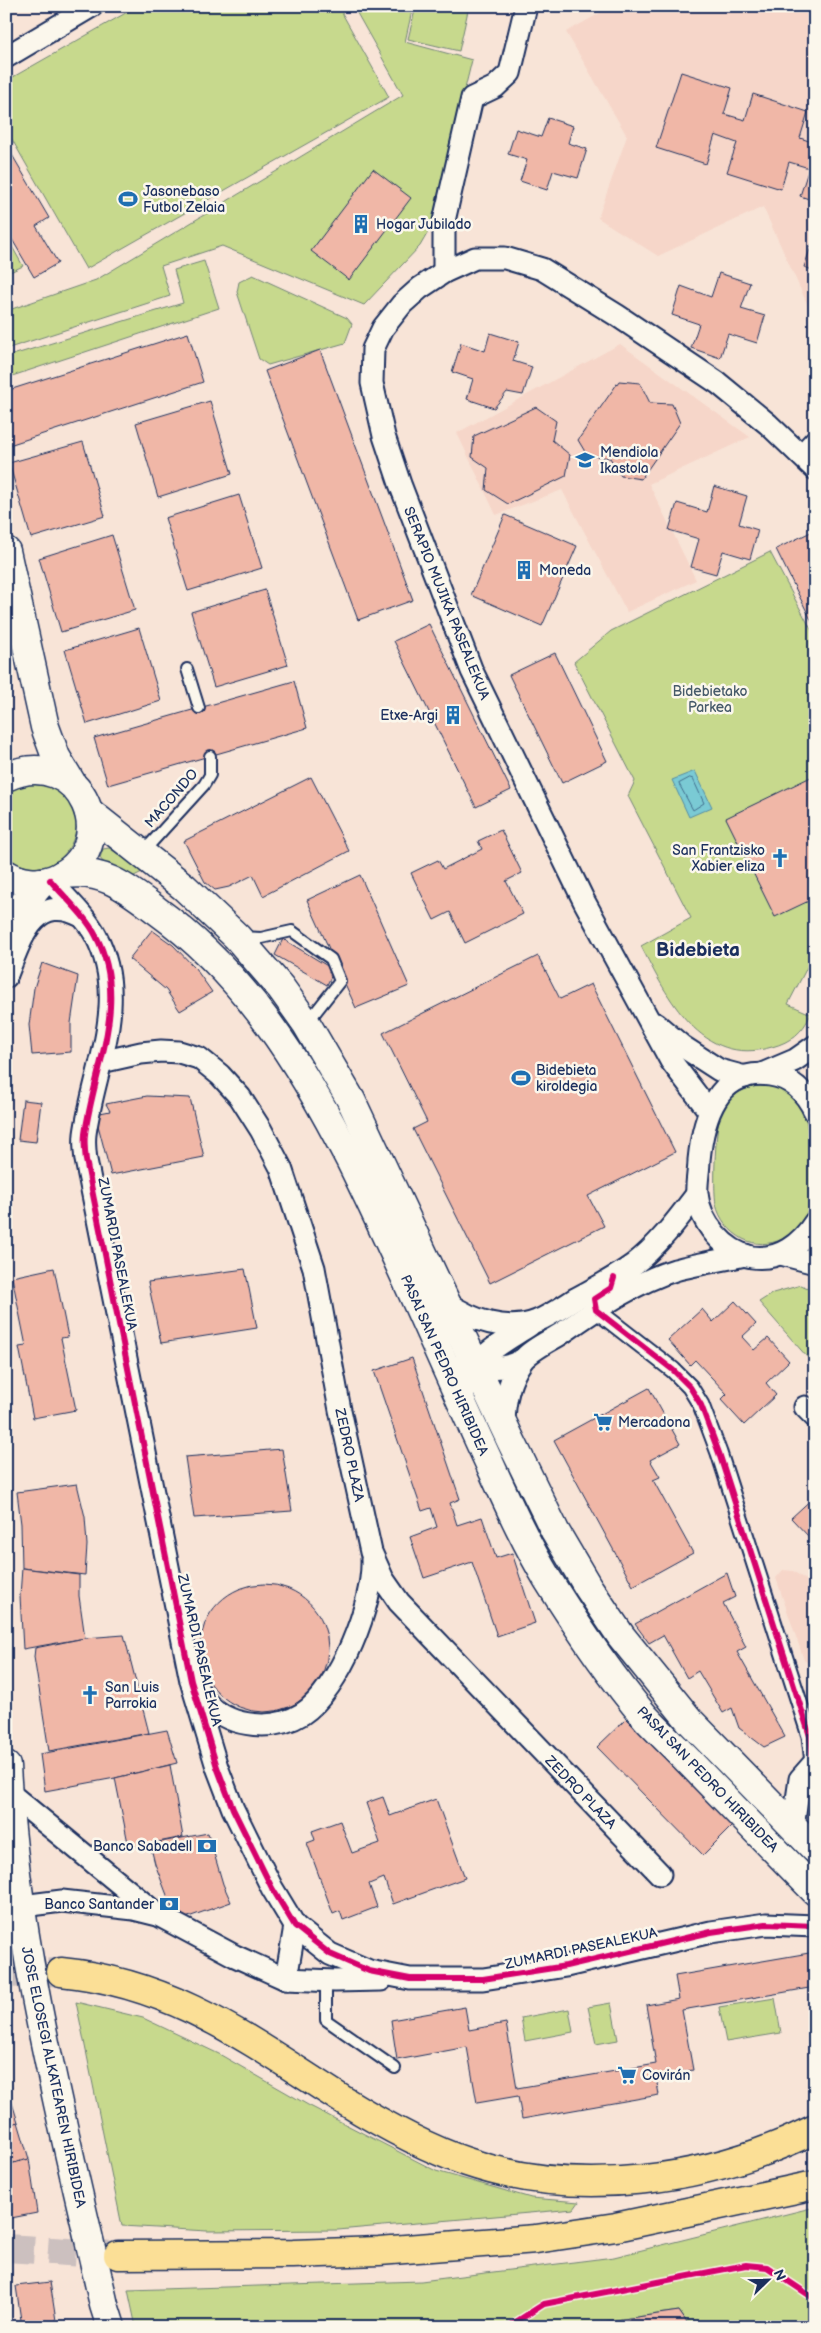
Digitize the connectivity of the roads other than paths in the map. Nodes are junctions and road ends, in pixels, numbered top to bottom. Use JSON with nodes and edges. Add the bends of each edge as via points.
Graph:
{"nodes":[{"id":1,"x":92,"y":6,"type":"edge"},
{"id":2,"x":526,"y":6,"type":"edge"},
{"id":3,"x":6,"y":57,"type":"edge"},
{"id":4,"x":444,"y":272,"type":"junction"},
{"id":5,"x":810,"y":455,"type":"edge"},
{"id":6,"x":6,"y":551,"type":"edge"},
{"id":7,"x":187,"y":670,"type":"dead end"},
{"id":8,"x":199,"y":708,"type":"dead end"},
{"id":9,"x":210,"y":756,"type":"dead end"},
{"id":10,"x":6,"y":777,"type":"edge"},
{"id":11,"x":71,"y":782,"type":"junction"},
{"id":12,"x":90,"y":812,"type":"junction"},
{"id":13,"x":141,"y":854,"type":"junction"},
{"id":14,"x":6,"y":874,"type":"edge"},
{"id":15,"x":51,"y":879,"type":"junction"},
{"id":16,"x":81,"y":916,"type":"junction"},
{"id":17,"x":237,"y":937,"type":"junction"},
{"id":18,"x":6,"y":944,"type":"edge"},
{"id":19,"x":6,"y":977,"type":"edge"},
{"id":20,"x":650,"y":1019,"type":"junction"},
{"id":21,"x":306,"y":1023,"type":"junction"},
{"id":22,"x":815,"y":1046,"type":"edge"},
{"id":23,"x":101,"y":1062,"type":"junction"},
{"id":24,"x":753,"y":1075,"type":"junction"},
{"id":25,"x":709,"y":1111,"type":"junction"},
{"id":26,"x":815,"y":1112,"type":"edge"},
{"id":27,"x":697,"y":1194,"type":"junction"},
{"id":28,"x":815,"y":1222,"type":"edge"},
{"id":29,"x":781,"y":1254,"type":"junction"},
{"id":30,"x":745,"y":1255,"type":"junction"},
{"id":31,"x":815,"y":1263,"type":"edge"},
{"id":32,"x":447,"y":1303,"type":"junction"},
{"id":33,"x":596,"y":1310,"type":"junction"},
{"id":34,"x":536,"y":1321,"type":"junction"},
{"id":35,"x":434,"y":1346,"type":"junction"},
{"id":36,"x":522,"y":1360,"type":"junction"},
{"id":37,"x":475,"y":1364,"type":"junction"},
{"id":38,"x":463,"y":1407,"type":"junction"},
{"id":39,"x":504,"y":1427,"type":"junction"},
{"id":40,"x":371,"y":1552,"type":"junction"},
{"id":41,"x":400,"y":1602,"type":"junction"},
{"id":42,"x":365,"y":1611,"type":"junction"},
{"id":43,"x":191,"y":1681,"type":"junction"},
{"id":44,"x":814,"y":1763,"type":"edge"},
{"id":45,"x":7,"y":1779,"type":"edge"},
{"id":46,"x":793,"y":1827,"type":"junction"},
{"id":47,"x":815,"y":1849,"type":"edge"},
{"id":48,"x":660,"y":1874,"type":"dead end"},
{"id":49,"x":815,"y":1891,"type":"edge"},
{"id":50,"x":13,"y":1907,"type":"edge"},
{"id":51,"x":158,"y":1915,"type":"junction"},
{"id":52,"x":294,"y":1926,"type":"junction"},
{"id":53,"x":815,"y":1926,"type":"edge"},
{"id":54,"x":6,"y":1940,"type":"edge"},
{"id":55,"x":61,"y":1972,"type":"tunnel mouth"},
{"id":56,"x":286,"y":1979,"type":"junction"},
{"id":57,"x":410,"y":1979,"type":"junction"},
{"id":58,"x":326,"y":1980,"type":"junction"},
{"id":59,"x":395,"y":2068,"type":"dead end"},
{"id":60,"x":815,"y":2128,"type":"edge"},
{"id":61,"x":815,"y":2184,"type":"edge"},
{"id":62,"x":118,"y":2256,"type":"tunnel mouth"},
{"id":63,"x":93,"y":2327,"type":"edge"},
{"id":64,"x":111,"y":2327,"type":"edge"}],
"edges":[{"from":1,"to":3,"type":"street"},
{"from":2,"to":4,"type":"street","via":[[510,73],[495,87],[472,98],[444,221]]},
{"from":4,"to":5,"type":"street","name":"SERAPIO MUJIKA PASEALEKUA","via":[[475,258],[506,258],[542,268],[718,383]]},
{"from":4,"to":20,"type":"street","name":"SERAPIO MUJIKA PASEALEKUA","via":[[402,304],[383,328],[373,349],[372,383],[384,436],[472,671],[580,892]]},
{"from":6,"to":11,"type":"main road","via":[[45,728],[56,757]]},
{"from":7,"to":8,"type":"lane"},
{"from":9,"to":13,"type":"lane","name":"MACONDO","via":[[210,775],[204,785]]},
{"from":10,"to":11,"type":"main road","via":[[25,770],[46,770]]},
{"from":11,"to":12,"type":"main road","via":[[86,801]]},
{"from":12,"to":13,"type":"main road","name":"PASAI SAN PEDRO HIRIBIDEA"},
{"from":12,"to":15,"type":"main road","via":[[91,827],[86,848],[74,866]]},
{"from":13,"to":17,"type":"main road","name":"PASAI SAN PEDRO HIRIBIDEA","via":[[184,887]]},
{"from":14,"to":15,"type":"main road","name":"PASAI SAN PEDRO HIRIBIDEA","via":[[27,882]]},
{"from":15,"to":16,"type":"street","name":"ZUMARDI PASEALEKUA"},
{"from":15,"to":18,"type":"main road","via":[[17,912]]},
{"from":15,"to":35,"type":"main road","name":"PASAI SAN PEDRO HIRIBIDEA","via":[[84,872],[108,878],[133,893],[205,950],[262,1012],[307,1080],[336,1133],[371,1202]]},
{"from":16,"to":19,"type":"street","via":[[54,910],[36,917],[23,934]]},
{"from":16,"to":23,"type":"street","name":"ZUMARDI PASEALEKUA","via":[[96,937],[108,974],[108,1030]]},
{"from":17,"to":21,"type":"main road","name":"PASAI SAN PEDRO HIRIBIDEA"},
{"from":17,"to":21,"type":"lane","via":[[260,938],[292,931],[332,959],[340,981]]},
{"from":20,"to":24,"type":"street","name":"SERAPIO MUJIKA PASEALEKUA","via":[[718,1070]]},
{"from":20,"to":25,"type":"street","name":"SERAPIO MUJIKA PASEALEKUA","via":[[671,1061]]},
{"from":21,"to":32,"type":"main road","name":"PASAI SAN PEDRO HIRIBIDEA","via":[[351,1100]]},
{"from":22,"to":24,"type":"street","via":[[795,1060]]},
{"from":23,"to":40,"type":"street","name":"ZEDRO PLAZA","via":[[161,1051],[199,1058],[240,1097],[282,1168],[314,1268]]},
{"from":23,"to":43,"type":"street","name":"ZUMARDI PASEALEKUA","via":[[84,1135],[86,1160]]},
{"from":24,"to":25,"type":"street","via":[[732,1084],[718,1096]]},
{"from":24,"to":26,"type":"street","name":"SERAPIO MUJIKA PASEALEKUA","via":[[780,1077],[797,1086]]},
{"from":25,"to":27,"type":"street","via":[[703,1128]]},
{"from":27,"to":30,"type":"street","via":[[712,1231],[728,1246]]},
{"from":27,"to":34,"type":"street","via":[[634,1264]]},
{"from":28,"to":29,"type":"street","via":[[793,1248]]},
{"from":29,"to":30,"type":"street","via":[[757,1258]]},
{"from":29,"to":31,"type":"street"},
{"from":30,"to":33,"type":"street","via":[[674,1270],[633,1288]]},
{"from":32,"to":34,"type":"street","via":[[466,1315],[489,1323],[505,1325]]},
{"from":32,"to":37,"type":"main road","name":"PASAI SAN PEDRO HIRIBIDEA"},
{"from":33,"to":36,"type":"street"},
{"from":33,"to":44,"type":"street","via":[[673,1370],[690,1387],[701,1405],[810,1736]]},
{"from":34,"to":37,"type":"street"},
{"from":35,"to":37,"type":"street"},
{"from":35,"to":38,"type":"main road","name":"PASAI SAN PEDRO HIRIBIDEA"},
{"from":36,"to":37,"type":"street","via":[[500,1368]]},
{"from":36,"to":39,"type":"street","via":[[508,1392]]},
{"from":37,"to":38,"type":"street","via":[[464,1387]]},
{"from":37,"to":39,"type":"main road","name":"PASAI SAN PEDRO HIRIBIDEA"},
{"from":38,"to":49,"type":"main road","name":"PASAI SAN PEDRO HIRIBIDEA","via":[[510,1509],[547,1578],[587,1640],[646,1717]]},
{"from":39,"to":46,"type":"main road","name":"PASAI SAN PEDRO HIRIBIDEA","via":[[555,1531],[621,1636],[690,1721]]},
{"from":40,"to":41,"type":"street","name":"ZEDRO PLAZA","via":[[383,1579]]},
{"from":40,"to":42,"type":"street","via":[[371,1583]]},
{"from":41,"to":42,"type":"street","via":[[381,1600]]},
{"from":41,"to":48,"type":"street","name":"ZEDRO PLAZA"},
{"from":42,"to":43,"type":"street","via":[[340,1670],[324,1692],[302,1714],[281,1723],[258,1725],[233,1720],[210,1706]]},
{"from":43,"to":52,"type":"street","name":"ZUMARDI PASEALEKUA","via":[[233,1809]]},
{"from":44,"to":46,"type":"street","via":[[800,1778]]},
{"from":45,"to":50,"type":"main road","name":"JOSE ELOSEGI ALKATEAREN HIRIBIDEA"},
{"from":45,"to":51,"type":"street","name":"ZUMARDI PASEALEKUA"},
{"from":46,"to":47,"type":"main road","name":"PASAI SAN PEDRO HIRIBIDEA"},
{"from":50,"to":51,"type":"street","name":"ZUMARDI PASEALEKUA","via":[[62,1901],[86,1902]]},
{"from":50,"to":64,"type":"main road","name":"JOSE ELOSEGI ALKATEAREN HIRIBIDEA","via":[[28,1960]]},
{"from":51,"to":56,"type":"street","name":"ZUMARDI PASEALEKUA","via":[[234,1956]]},
{"from":52,"to":56,"type":"street"},
{"from":52,"to":57,"type":"street","name":"ZUMARDI PASEALEKUA","via":[[330,1954],[349,1964]]},
{"from":53,"to":57,"type":"street","name":"ZUMARDI PASEALEKUA","via":[[766,1924],[711,1932],[566,1966],[483,1979]]},
{"from":54,"to":63,"type":"main road","name":"JOSE ELOSEGI ALKATEAREN HIRIBIDEA"},
{"from":55,"to":60,"type":"highway","via":[[116,1980],[179,2003],[240,2035],[407,2136],[467,2162],[527,2177],[605,2181],[683,2172],[747,2156]]},
{"from":56,"to":58,"type":"street","name":"ZUMARDI PASEALEKUA"},
{"from":57,"to":58,"type":"street","name":"ZUMARDI PASEALEKUA"},
{"from":58,"to":59,"type":"lane","via":[[326,2020]]},
{"from":61,"to":62,"type":"highway","via":[[616,2227],[536,2239],[312,2254]]}]}
